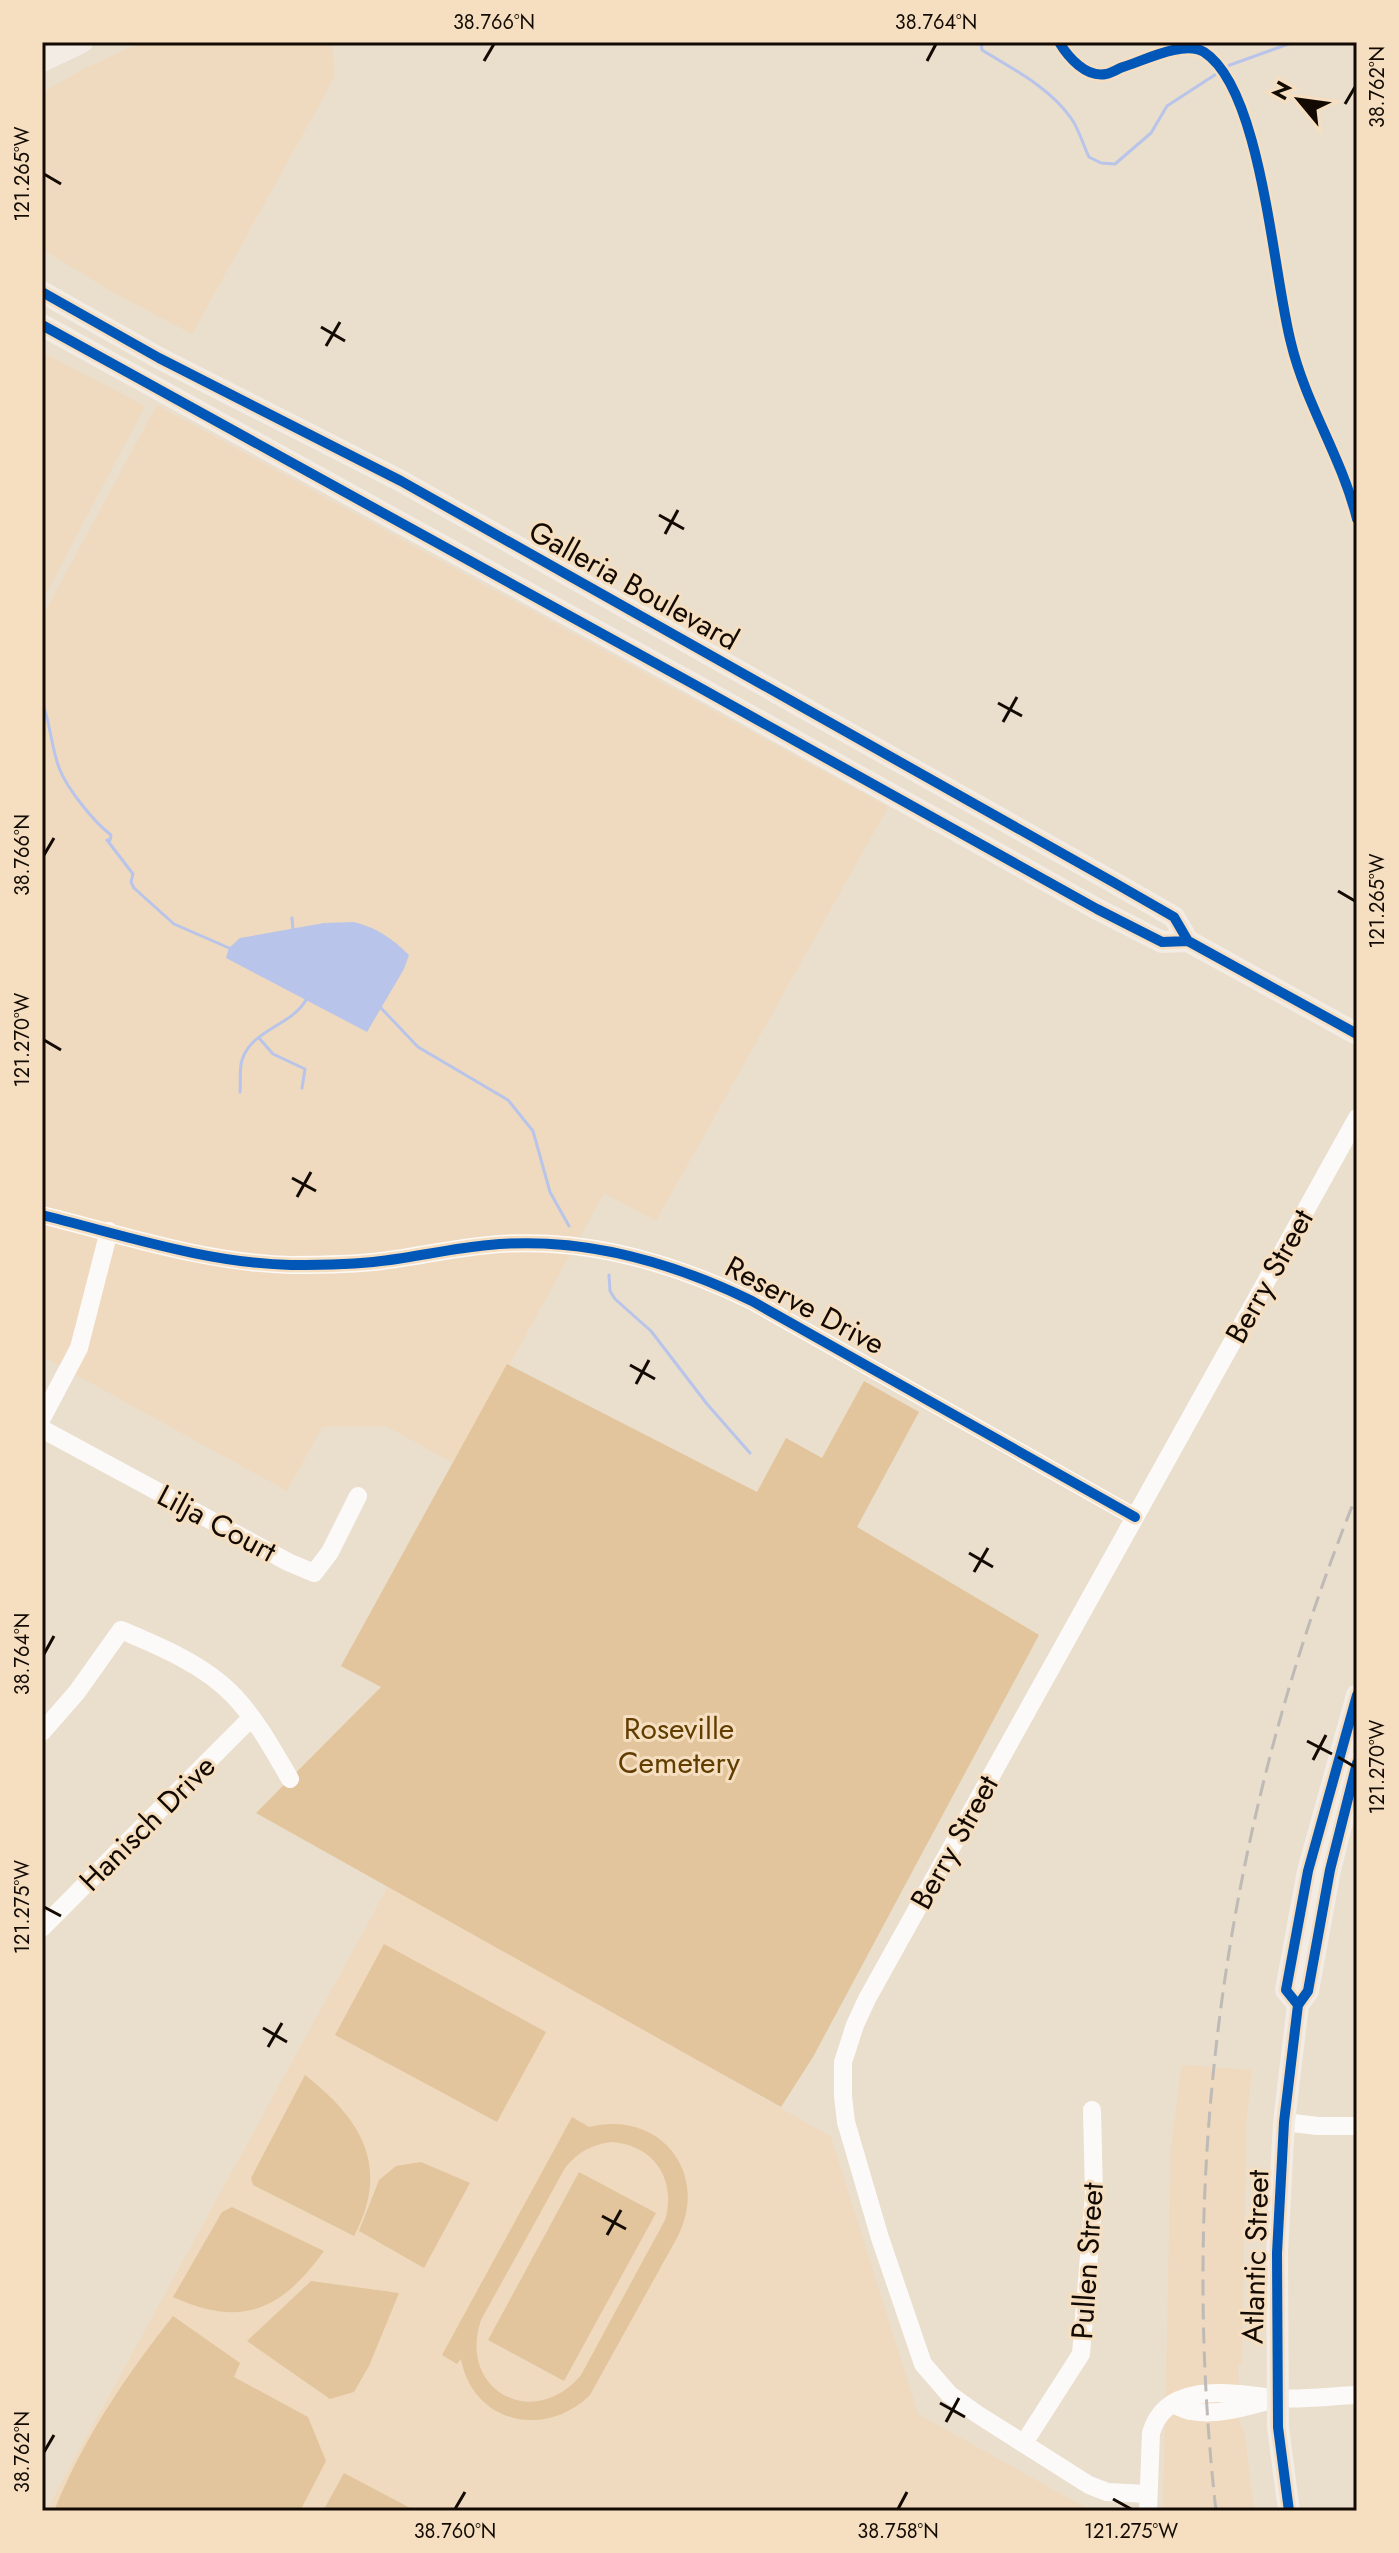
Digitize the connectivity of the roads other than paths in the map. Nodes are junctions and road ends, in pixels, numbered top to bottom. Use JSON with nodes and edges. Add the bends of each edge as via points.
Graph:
{"nodes":[{"id":1,"x":82,"y":42,"type":"edge"},
{"id":2,"x":42,"y":61,"type":"edge"},
{"id":3,"x":42,"y":292,"type":"edge"},
{"id":4,"x":42,"y":325,"type":"edge"},
{"id":5,"x":139,"y":378,"type":"junction"},
{"id":6,"x":294,"y":427,"type":"junction"},
{"id":7,"x":1188,"y":941,"type":"junction"},
{"id":8,"x":1357,"y":1034,"type":"edge"},
{"id":9,"x":1357,"y":1118,"type":"edge"},
{"id":10,"x":42,"y":1215,"type":"edge"},
{"id":11,"x":109,"y":1231,"type":"junction"},
{"id":12,"x":42,"y":1418,"type":"edge"},
{"id":13,"x":42,"y":1429,"type":"edge"},
{"id":14,"x":358,"y":1496,"type":"dead end"},
{"id":15,"x":1135,"y":1517,"type":"junction"},
{"id":16,"x":1357,"y":1695,"type":"edge"},
{"id":17,"x":1350,"y":1717,"type":"junction"},
{"id":18,"x":251,"y":1718,"type":"junction"},
{"id":19,"x":42,"y":1732,"type":"edge"},
{"id":20,"x":1357,"y":1763,"type":"edge"},
{"id":21,"x":290,"y":1779,"type":"dead end"},
{"id":22,"x":1330,"y":1870,"type":"junction"},
{"id":23,"x":42,"y":1927,"type":"edge"},
{"id":24,"x":1298,"y":2005,"type":"junction"},
{"id":25,"x":1092,"y":2110,"type":"dead end"},
{"id":26,"x":1284,"y":2122,"type":"junction"},
{"id":27,"x":1357,"y":2126,"type":"edge"},
{"id":28,"x":1357,"y":2395,"type":"edge"},
{"id":29,"x":1277,"y":2398,"type":"junction"},
{"id":30,"x":1024,"y":2443,"type":"junction"},
{"id":31,"x":1148,"y":2502,"type":"edge"},
{"id":32,"x":1289,"y":2511,"type":"edge"}],
"edges":[{"from":1,"to":2,"type":"main road"},
{"from":3,"to":6,"type":"main road","name":"Galleria Boulevard"},
{"from":4,"to":5,"type":"main road","name":"Galleria Boulevard"},
{"from":5,"to":6,"type":"main road","via":[[158,372],[266,425]]},
{"from":5,"to":7,"type":"main road","name":"Galleria Boulevard","via":[[1097,909],[1162,942]]},
{"from":6,"to":7,"type":"main road","name":"Galleria Boulevard","via":[[414,489],[1174,917]]},
{"from":7,"to":8,"type":"main road","name":"Galleria Boulevard"},
{"from":9,"to":15,"type":"street","name":"Berry Street"},
{"from":10,"to":11,"type":"street","name":"Reserve Drive"},
{"from":11,"to":12,"type":"street","via":[[79,1348]]},
{"from":11,"to":15,"type":"street","name":"Reserve Drive","via":[[266,1264],[345,1264],[519,1243],[586,1247],[644,1258],[752,1301]]},
{"from":13,"to":14,"type":"street","name":"Lilja Court","via":[[314,1573]]},
{"from":15,"to":30,"type":"street","name":"Berry Street","via":[[867,1999],[843,2062],[846,2122],[925,2370],[949,2394]]},
{"from":16,"to":17,"type":"main road","name":"Atlantic Street"},
{"from":17,"to":22,"type":"main road","via":[[1353,1737],[1323,1850]]},
{"from":17,"to":24,"type":"main road","name":"Atlantic Street","via":[[1308,1871],[1286,1990]]},
{"from":18,"to":19,"type":"street","via":[[218,1681],[121,1630]]},
{"from":18,"to":21,"type":"street"},
{"from":18,"to":23,"type":"street","name":"Hanisch Drive"},
{"from":20,"to":22,"type":"main road","name":"Atlantic Street"},
{"from":22,"to":24,"type":"main road","name":"Atlantic Street","via":[[1308,1991]]},
{"from":24,"to":26,"type":"main road","name":"Atlantic Street"},
{"from":25,"to":30,"type":"street","name":"Pullen Street","via":[[1094,2195],[1081,2354]]},
{"from":26,"to":27,"type":"street"},
{"from":26,"to":29,"type":"main road","name":"Atlantic Street"},
{"from":28,"to":29,"type":"street"},
{"from":29,"to":31,"type":"street","via":[[1205,2393],[1158,2414],[1151,2433]]},
{"from":29,"to":32,"type":"main road","name":"Atlantic Street"},
{"from":30,"to":31,"type":"street","name":"Berry Street","via":[[1089,2485]]}]}
